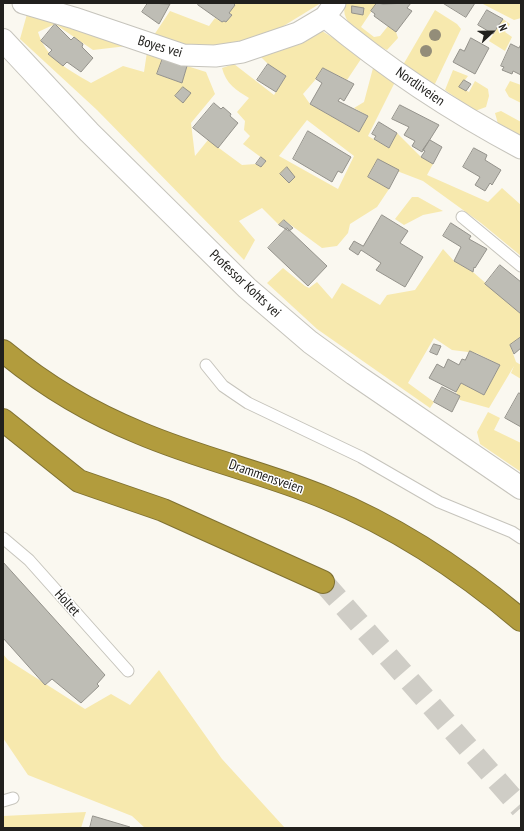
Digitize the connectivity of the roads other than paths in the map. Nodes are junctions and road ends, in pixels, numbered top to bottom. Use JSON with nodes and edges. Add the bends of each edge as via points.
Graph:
{"nodes":[{"id":1,"x":23,"y":3,"type":"edge"},
{"id":2,"x":330,"y":10,"type":"edge"},
{"id":3,"x":3,"y":40,"type":"edge"},
{"id":4,"x":521,"y":148,"type":"edge"},
{"id":5,"x":462,"y":217,"type":"dead end"},
{"id":6,"x":521,"y":266,"type":"edge"},
{"id":7,"x":3,"y":351,"type":"edge"},
{"id":8,"x":206,"y":365,"type":"dead end"},
{"id":9,"x":3,"y":420,"type":"edge"},
{"id":10,"x":521,"y":488,"type":"edge"},
{"id":11,"x":3,"y":538,"type":"edge"},
{"id":12,"x":521,"y":538,"type":"edge"},
{"id":13,"x":323,"y":582,"type":"tunnel mouth"},
{"id":14,"x":521,"y":620,"type":"edge"},
{"id":15,"x":128,"y":671,"type":"dead end"}],
"edges":[{"from":1,"to":2,"type":"street","name":"Boyes vei","via":[[183,55],[215,56],[242,52],[298,33]]},
{"from":2,"to":4,"type":"street","name":"Nordliveien","via":[[347,36],[435,98]]},
{"from":3,"to":10,"type":"main road","name":"Professor Kohts vei","via":[[89,132],[247,288],[310,342]]},
{"from":5,"to":6,"type":"lane"},
{"from":7,"to":14,"type":"highway","name":"Drammensveien","via":[[22,367],[82,406],[134,431],[320,496],[362,515],[449,566],[490,594]]},
{"from":8,"to":12,"type":"lane","via":[[223,386],[248,403],[361,457],[439,502]]},
{"from":9,"to":13,"type":"highway","via":[[79,481],[163,510]]},
{"from":11,"to":15,"type":"lane","name":"Holtet","via":[[29,560]]}]}
